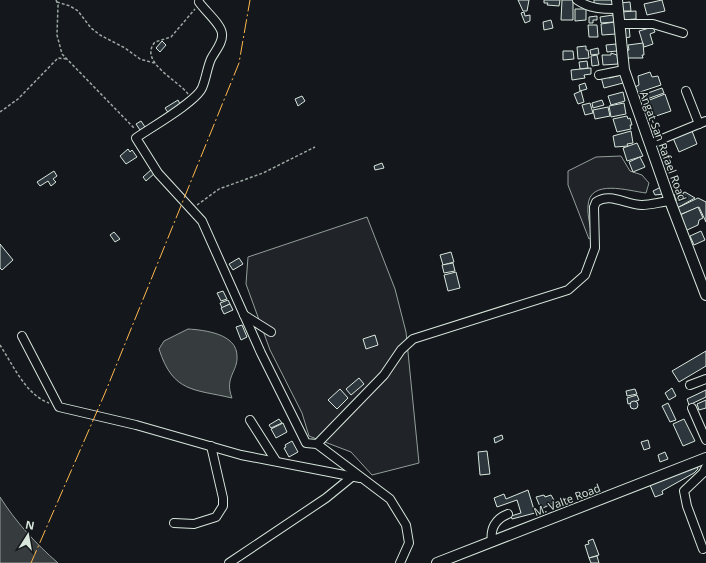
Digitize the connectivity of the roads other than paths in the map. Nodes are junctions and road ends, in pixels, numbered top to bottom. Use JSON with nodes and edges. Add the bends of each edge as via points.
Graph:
{"nodes":[{"id":1,"x":577,"y":0,"type":"edge"},
{"id":2,"x":200,"y":2,"type":"road end"},
{"id":3,"x":617,"y":4,"type":"edge"},
{"id":4,"x":619,"y":24,"type":"junction"},
{"id":5,"x":683,"y":33,"type":"dead end"},
{"id":6,"x":624,"y":70,"type":"junction"},
{"id":7,"x":599,"y":76,"type":"dead end"},
{"id":8,"x":686,"y":91,"type":"dead end"},
{"id":9,"x":702,"y":123,"type":"edge"},
{"id":10,"x":650,"y":144,"type":"junction"},
{"id":11,"x":670,"y":201,"type":"junction"},
{"id":12,"x":706,"y":295,"type":"edge"},
{"id":13,"x":244,"y":315,"type":"junction"},
{"id":14,"x":271,"y":332,"type":"dead end"},
{"id":15,"x":22,"y":336,"type":"dead end"},
{"id":16,"x":706,"y":379,"type":"edge"},
{"id":17,"x":690,"y":385,"type":"dead end"},
{"id":18,"x":692,"y":408,"type":"dead end"},
{"id":19,"x":250,"y":420,"type":"dead end"},
{"id":20,"x":706,"y":440,"type":"edge"},
{"id":21,"x":317,"y":444,"type":"junction"},
{"id":22,"x":210,"y":446,"type":"junction"},
{"id":23,"x":706,"y":458,"type":"edge"},
{"id":24,"x":276,"y":462,"type":"junction"},
{"id":25,"x":706,"y":467,"type":"edge"},
{"id":26,"x":358,"y":477,"type":"junction"},
{"id":27,"x":508,"y":514,"type":"dead end"},
{"id":28,"x":174,"y":523,"type":"dead end"},
{"id":29,"x":492,"y":542,"type":"junction"},
{"id":30,"x":703,"y":549,"type":"dead end"},
{"id":31,"x":229,"y":563,"type":"edge"},
{"id":32,"x":400,"y":563,"type":"edge"},
{"id":33,"x":437,"y":563,"type":"edge"}],
"edges":[{"from":1,"to":3,"type":"street","via":[[598,9]]},
{"from":2,"to":13,"type":"street","via":[[205,11],[217,22],[222,33],[220,45],[212,59],[202,89],[190,101],[136,138],[158,173],[202,221]]},
{"from":3,"to":4,"type":"main road","name":"Angat-San Rafael Road"},
{"from":4,"to":5,"type":"street","via":[[653,24]]},
{"from":4,"to":6,"type":"main road","name":"Angat-San Rafael Road"},
{"from":6,"to":7,"type":"street"},
{"from":6,"to":10,"type":"main road","name":"Angat-San Rafael Road"},
{"from":8,"to":9,"type":"street"},
{"from":9,"to":10,"type":"street"},
{"from":10,"to":11,"type":"main road","name":"Angat-San Rafael Road"},
{"from":11,"to":12,"type":"main road","name":"Angat-San Rafael Road"},
{"from":11,"to":21,"type":"street","via":[[642,205],[604,198],[596,202],[595,248],[584,275],[568,290],[413,339],[401,350],[384,375]]},
{"from":13,"to":14,"type":"street"},
{"from":13,"to":21,"type":"street","via":[[306,443]]},
{"from":15,"to":22,"type":"street","via":[[59,407]]},
{"from":16,"to":17,"type":"street"},
{"from":18,"to":20,"type":"street"},
{"from":19,"to":24,"type":"street"},
{"from":21,"to":26,"type":"street"},
{"from":22,"to":24,"type":"street"},
{"from":22,"to":28,"type":"street","via":[[223,506],[216,517],[194,524]]},
{"from":23,"to":29,"type":"main road","name":"M. Valte Road"},
{"from":24,"to":26,"type":"street"},
{"from":25,"to":30,"type":"street","via":[[684,492]]},
{"from":26,"to":31,"type":"street"},
{"from":26,"to":32,"type":"street","via":[[390,499],[406,525],[409,543]]},
{"from":27,"to":29,"type":"street","via":[[494,524]]},
{"from":29,"to":33,"type":"main road","name":"M. Valte Road"}]}
